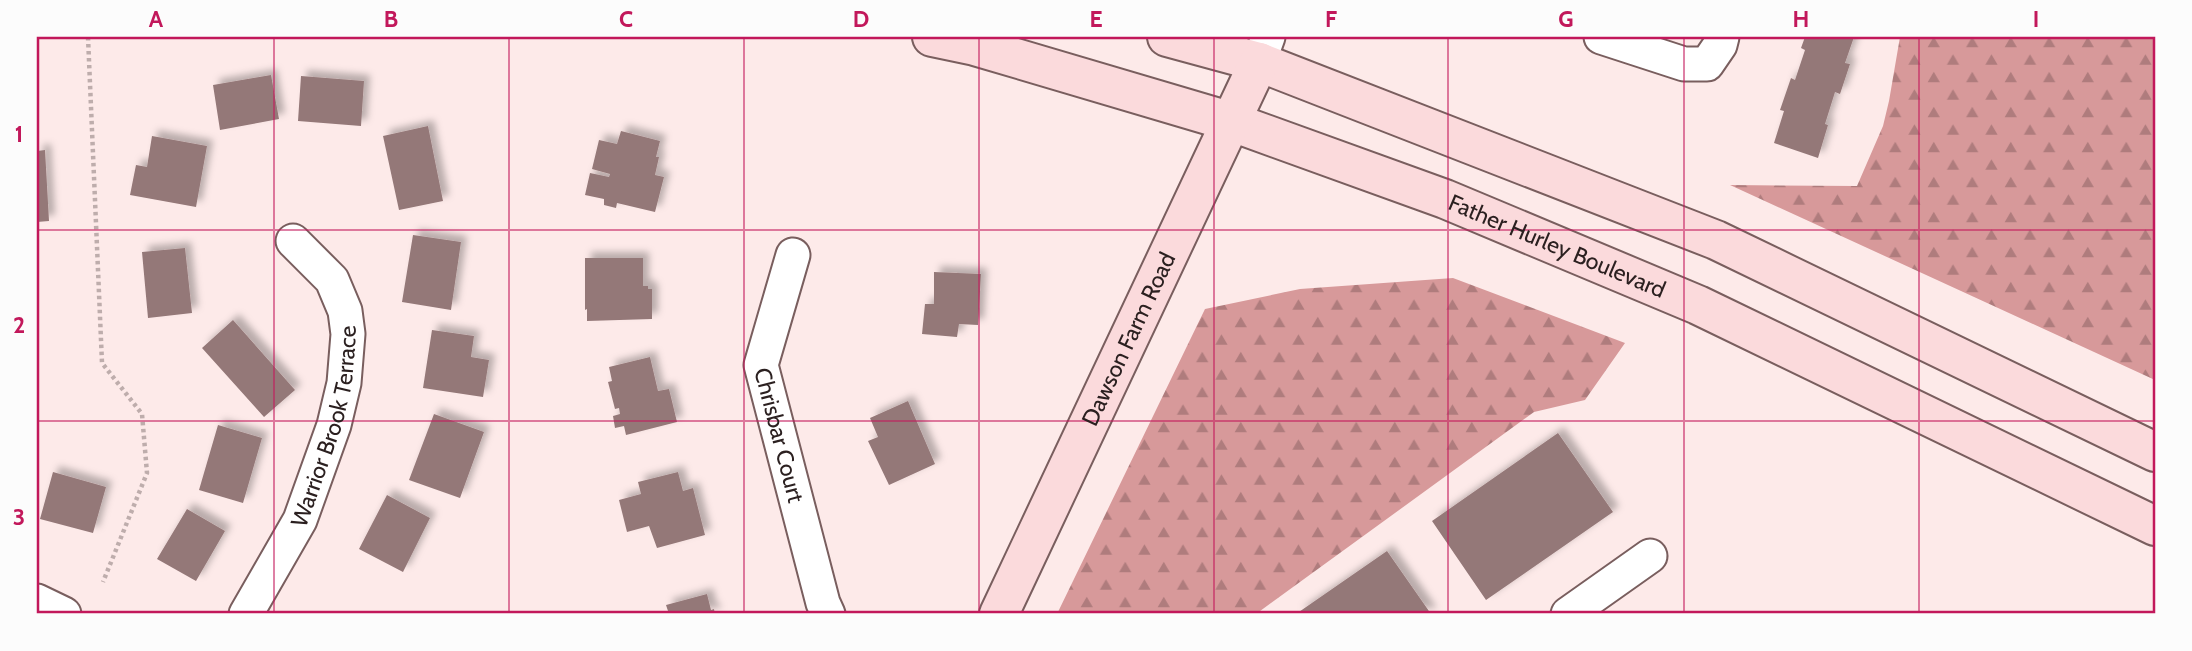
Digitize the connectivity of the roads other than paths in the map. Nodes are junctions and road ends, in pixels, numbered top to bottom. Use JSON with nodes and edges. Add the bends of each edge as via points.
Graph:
{"nodes":[{"id":1,"x":932,"y":37,"type":"edge"},
{"id":2,"x":1167,"y":37,"type":"edge"},
{"id":3,"x":1601,"y":37,"type":"edge"},
{"id":4,"x":1722,"y":37,"type":"edge"},
{"id":5,"x":1264,"y":50,"type":"edge"},
{"id":6,"x":1232,"y":122,"type":"junction"},
{"id":7,"x":293,"y":241,"type":"dead end"},
{"id":8,"x":793,"y":255,"type":"dead end"},
{"id":9,"x":2155,"y":452,"type":"edge"},
{"id":10,"x":2155,"y":526,"type":"edge"},
{"id":11,"x":1650,"y":555,"type":"dead end"},
{"id":12,"x":37,"y":601,"type":"edge"},
{"id":13,"x":64,"y":614,"type":"edge"},
{"id":14,"x":246,"y":614,"type":"edge"},
{"id":15,"x":828,"y":614,"type":"edge"},
{"id":16,"x":999,"y":614,"type":"edge"},
{"id":17,"x":1568,"y":614,"type":"edge"}],
"edges":[{"from":1,"to":6,"type":"main road","name":"Father Hurley Boulevard"},
{"from":2,"to":5,"type":"main road"},
{"from":3,"to":4,"type":"street","via":[[1684,64],[1707,64]]},
{"from":5,"to":6,"type":"main road","name":"Dawson Farm Road"},
{"from":5,"to":9,"type":"main road","via":[[1716,240]]},
{"from":6,"to":10,"type":"main road","name":"Father Hurley Boulevard","via":[[1445,199],[1698,304]]},
{"from":6,"to":16,"type":"main road","name":"Dawson Farm Road"},
{"from":7,"to":14,"type":"street","name":"Warrior Brook Terrace","via":[[332,280],[345,311],[344,383],[300,520]]},
{"from":8,"to":15,"type":"street","name":"Chrisbar Court","via":[[761,365]]},
{"from":11,"to":17,"type":"street"},
{"from":12,"to":13,"type":"street"}]}
